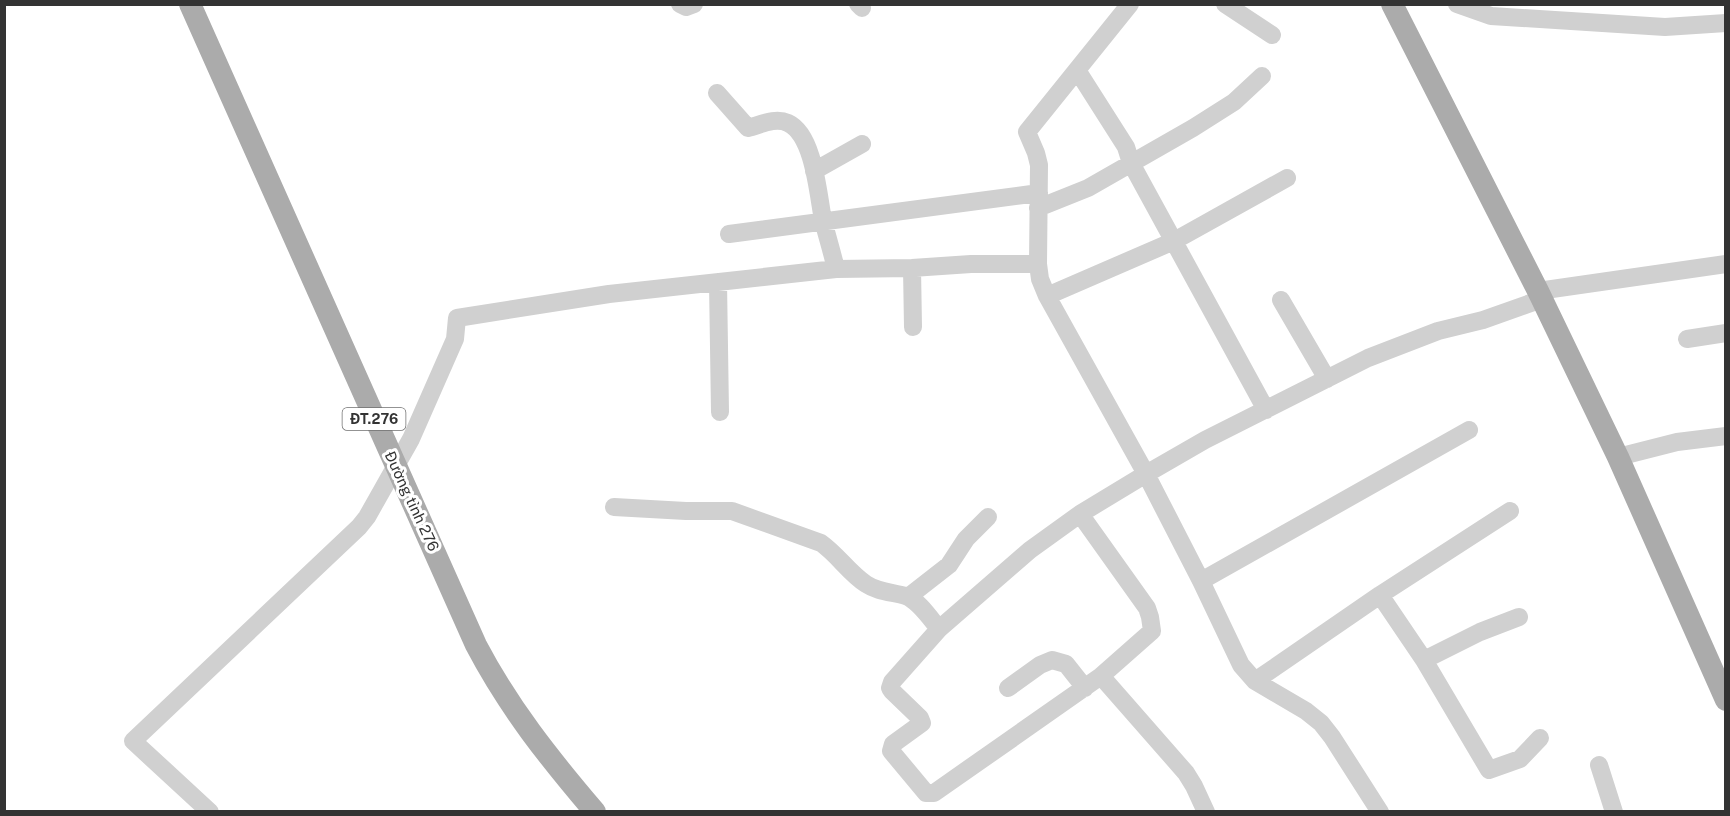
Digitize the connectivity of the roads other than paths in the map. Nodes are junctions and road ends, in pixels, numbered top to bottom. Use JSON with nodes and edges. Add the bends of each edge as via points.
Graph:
{"nodes":[{"id":1,"x":190,"y":4,"type":"edge"},
{"id":2,"x":680,"y":4,"type":"edge"},
{"id":3,"x":694,"y":4,"type":"edge"},
{"id":4,"x":1130,"y":4,"type":"edge"},
{"id":5,"x":1225,"y":4,"type":"edge"},
{"id":6,"x":1392,"y":4,"type":"edge"},
{"id":7,"x":1457,"y":4,"type":"edge"},
{"id":8,"x":1725,"y":23,"type":"edge"},
{"id":9,"x":1272,"y":35,"type":"dead end"},
{"id":10,"x":1077,"y":70,"type":"junction"},
{"id":11,"x":1262,"y":76,"type":"dead end"},
{"id":12,"x":717,"y":93,"type":"dead end"},
{"id":13,"x":862,"y":144,"type":"dead end"},
{"id":14,"x":1131,"y":163,"type":"junction"},
{"id":15,"x":814,"y":171,"type":"junction"},
{"id":16,"x":1287,"y":178,"type":"dead end"},
{"id":17,"x":1038,"y":200,"type":"junction"},
{"id":18,"x":824,"y":222,"type":"junction"},
{"id":19,"x":729,"y":234,"type":"dead end"},
{"id":20,"x":1174,"y":241,"type":"junction"},
{"id":21,"x":1038,"y":264,"type":"junction"},
{"id":22,"x":1725,"y":264,"type":"edge"},
{"id":23,"x":912,"y":268,"type":"junction"},
{"id":24,"x":836,"y":269,"type":"junction"},
{"id":25,"x":718,"y":282,"type":"junction"},
{"id":26,"x":1540,"y":295,"type":"junction"},
{"id":27,"x":1047,"y":296,"type":"junction"},
{"id":28,"x":1281,"y":300,"type":"dead end"},
{"id":29,"x":913,"y":327,"type":"dead end"},
{"id":30,"x":1725,"y":333,"type":"edge"},
{"id":31,"x":1687,"y":339,"type":"dead end"},
{"id":32,"x":1327,"y":378,"type":"junction"},
{"id":33,"x":1266,"y":410,"type":"junction"},
{"id":34,"x":720,"y":412,"type":"dead end"},
{"id":35,"x":1469,"y":430,"type":"dead end"},
{"id":36,"x":1725,"y":436,"type":"edge"},
{"id":37,"x":1618,"y":457,"type":"junction"},
{"id":38,"x":396,"y":467,"type":"junction"},
{"id":39,"x":1146,"y":474,"type":"junction"},
{"id":40,"x":614,"y":507,"type":"dead end"},
{"id":41,"x":1510,"y":510,"type":"dead end"},
{"id":42,"x":1080,"y":514,"type":"junction"},
{"id":43,"x":988,"y":517,"type":"dead end"},
{"id":44,"x":1201,"y":581,"type":"junction"},
{"id":45,"x":1380,"y":595,"type":"junction"},
{"id":46,"x":908,"y":597,"type":"junction"},
{"id":47,"x":1519,"y":617,"type":"dead end"},
{"id":48,"x":939,"y":629,"type":"junction"},
{"id":49,"x":1424,"y":660,"type":"junction"},
{"id":50,"x":1101,"y":676,"type":"junction"},
{"id":51,"x":1255,"y":681,"type":"junction"},
{"id":52,"x":1008,"y":688,"type":"dead end"},
{"id":53,"x":1085,"y":688,"type":"junction"},
{"id":54,"x":1725,"y":700,"type":"edge"},
{"id":55,"x":1540,"y":738,"type":"dead end"},
{"id":56,"x":1599,"y":765,"type":"dead end"},
{"id":57,"x":927,"y":803,"type":"edge"},
{"id":58,"x":210,"y":812,"type":"edge"},
{"id":59,"x":596,"y":812,"type":"edge"},
{"id":60,"x":1206,"y":812,"type":"edge"},
{"id":61,"x":1380,"y":812,"type":"edge"},
{"id":62,"x":1614,"y":812,"type":"edge"}],
"edges":[{"from":1,"to":38,"type":"main road","name":"Đường tỉnh 276","number":"ĐT.276"},
{"from":2,"to":3,"type":"street"},
{"from":4,"to":10,"type":"street"},
{"from":5,"to":9,"type":"street"},
{"from":6,"to":26,"type":"main road"},
{"from":7,"to":8,"type":"street","via":[[1503,16],[1665,27]]},
{"from":10,"to":14,"type":"street","via":[[1126,147]]},
{"from":10,"to":17,"type":"street","via":[[1027,132],[1039,165]]},
{"from":11,"to":14,"type":"street","via":[[1234,102]]},
{"from":12,"to":15,"type":"street","via":[[748,128],[773,121],[786,122],[797,130]]},
{"from":13,"to":15,"type":"street"},
{"from":14,"to":17,"type":"street","via":[[1088,188]]},
{"from":14,"to":20,"type":"street"},
{"from":15,"to":18,"type":"street"},
{"from":16,"to":20,"type":"street"},
{"from":17,"to":18,"type":"street"},
{"from":17,"to":21,"type":"street"},
{"from":18,"to":19,"type":"street"},
{"from":18,"to":24,"type":"street"},
{"from":20,"to":27,"type":"street"},
{"from":20,"to":33,"type":"street"},
{"from":21,"to":23,"type":"street"},
{"from":21,"to":27,"type":"street"},
{"from":22,"to":26,"type":"street"},
{"from":23,"to":24,"type":"street"},
{"from":23,"to":29,"type":"street"},
{"from":24,"to":25,"type":"street"},
{"from":25,"to":34,"type":"street"},
{"from":25,"to":38,"type":"street","via":[[609,294],[457,318],[455,339]]},
{"from":26,"to":32,"type":"street","via":[[1483,320],[1438,331],[1368,358]]},
{"from":26,"to":37,"type":"main road"},
{"from":27,"to":39,"type":"street"},
{"from":28,"to":32,"type":"street"},
{"from":30,"to":31,"type":"street"},
{"from":32,"to":33,"type":"street"},
{"from":33,"to":39,"type":"street"},
{"from":35,"to":44,"type":"street"},
{"from":36,"to":37,"type":"street","via":[[1677,442]]},
{"from":37,"to":54,"type":"main road"},
{"from":38,"to":58,"type":"street","via":[[359,527],[133,741]]},
{"from":38,"to":59,"type":"main road","name":"Đường tỉnh 276","number":"ĐT.276","via":[[497,683],[536,741]]},
{"from":39,"to":42,"type":"street"},
{"from":39,"to":44,"type":"street"},
{"from":40,"to":46,"type":"street","via":[[732,511],[821,543],[864,583]]},
{"from":41,"to":45,"type":"street"},
{"from":42,"to":48,"type":"street","via":[[1030,550]]},
{"from":42,"to":50,"type":"street","via":[[1147,608],[1152,626],[1152,631]]},
{"from":43,"to":46,"type":"street","via":[[966,539],[949,565]]},
{"from":44,"to":51,"type":"street","via":[[1241,665]]},
{"from":45,"to":49,"type":"street"},
{"from":45,"to":51,"type":"street"},
{"from":46,"to":48,"type":"street"},
{"from":47,"to":49,"type":"street"},
{"from":48,"to":57,"type":"street","via":[[890,688],[922,723],[893,744],[891,752],[924,791]]},
{"from":49,"to":55,"type":"street","via":[[1489,770],[1524,756]]},
{"from":50,"to":53,"type":"street"},
{"from":50,"to":60,"type":"street","via":[[1186,773]]},
{"from":51,"to":61,"type":"street","via":[[1321,723]]},
{"from":52,"to":53,"type":"street","via":[[1052,660],[1066,664]]},
{"from":53,"to":57,"type":"street","via":[[934,793]]},
{"from":56,"to":62,"type":"street"}]}
